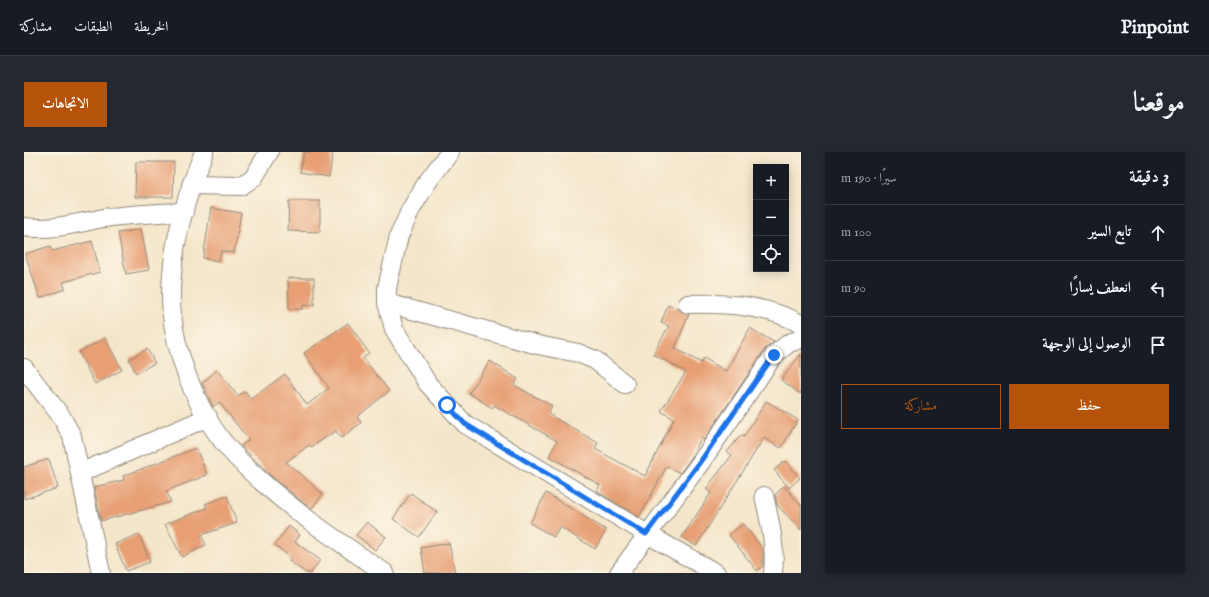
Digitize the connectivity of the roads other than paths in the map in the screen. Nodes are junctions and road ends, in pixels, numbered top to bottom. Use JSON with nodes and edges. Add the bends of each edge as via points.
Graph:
{"nodes":[{"id":1,"x":204,"y":152,"type":"edge"},
{"id":2,"x":269,"y":152,"type":"edge"},
{"id":3,"x":450,"y":152,"type":"edge"},
{"id":4,"x":191,"y":185,"type":"junction"},
{"id":5,"x":184,"y":212,"type":"junction"},
{"id":6,"x":24,"y":227,"type":"edge"},
{"id":7,"x":387,"y":303,"type":"junction"},
{"id":8,"x":688,"y":304,"type":"dead end"},
{"id":9,"x":801,"y":324,"type":"edge"},
{"id":10,"x":801,"y":339,"type":"edge"},
{"id":11,"x":24,"y":368,"type":"edge"},
{"id":12,"x":625,"y":384,"type":"dead end"},
{"id":13,"x":208,"y":417,"type":"junction"},
{"id":14,"x":80,"y":473,"type":"junction"},
{"id":15,"x":764,"y":496,"type":"dead end"},
{"id":16,"x":646,"y":534,"type":"junction"},
{"id":17,"x":101,"y":573,"type":"edge"},
{"id":18,"x":384,"y":573,"type":"edge"},
{"id":19,"x":619,"y":573,"type":"edge"},
{"id":20,"x":716,"y":573,"type":"edge"},
{"id":21,"x":773,"y":573,"type":"edge"}],
"edges":[{"from":1,"to":4,"type":"street"},
{"from":2,"to":4,"type":"street","via":[[254,177],[241,186]]},
{"from":3,"to":7,"type":"street","via":[[428,181],[399,236],[388,280]]},
{"from":4,"to":5,"type":"street"},
{"from":5,"to":6,"type":"street","via":[[134,214],[68,226],[36,229]]},
{"from":5,"to":13,"type":"street","via":[[176,248],[171,296],[184,370]]},
{"from":7,"to":12,"type":"street","via":[[508,337],[578,353],[595,360]]},
{"from":7,"to":16,"type":"street","via":[[394,329],[428,384],[465,424]]},
{"from":8,"to":9,"type":"street","via":[[751,307],[787,316]]},
{"from":10,"to":16,"type":"street","via":[[789,343],[774,355],[700,462]]},
{"from":11,"to":14,"type":"street","via":[[61,416],[72,436]]},
{"from":13,"to":14,"type":"street"},
{"from":13,"to":18,"type":"street","via":[[228,447],[273,493]]},
{"from":14,"to":17,"type":"street"},
{"from":15,"to":21,"type":"street","via":[[772,528],[775,555]]},
{"from":16,"to":19,"type":"street"},
{"from":16,"to":20,"type":"street"}]}
